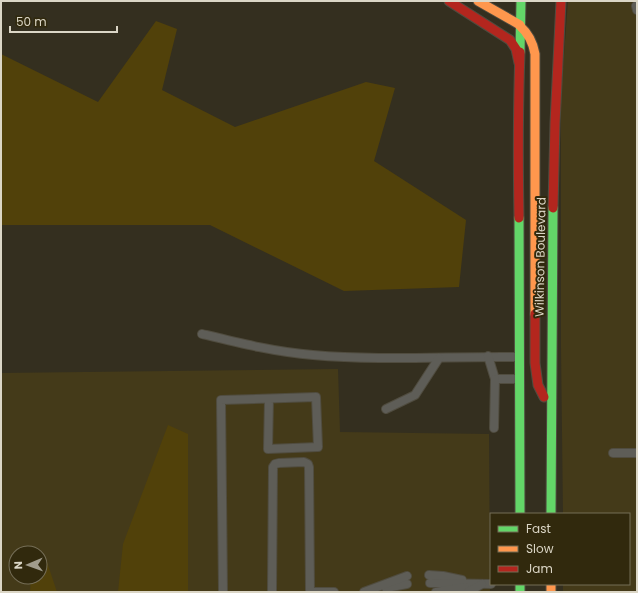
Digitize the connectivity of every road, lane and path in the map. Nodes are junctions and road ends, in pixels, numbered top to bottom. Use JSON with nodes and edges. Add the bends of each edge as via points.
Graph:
{"nodes":[{"id":1,"x":449,"y":1,"type":"edge"},
{"id":2,"x":478,"y":1,"type":"edge"},
{"id":3,"x":521,"y":1,"type":"edge"},
{"id":4,"x":561,"y":1,"type":"edge"},
{"id":5,"x":520,"y":25,"type":"junction"},
{"id":6,"x":519,"y":63,"type":"junction"},
{"id":7,"x":202,"y":334,"type":"dead end"},
{"id":8,"x":488,"y":356,"type":"junction"},
{"id":9,"x":520,"y":356,"type":"junction"},
{"id":10,"x":439,"y":358,"type":"junction"},
{"id":11,"x":495,"y":379,"type":"junction"},
{"id":12,"x":520,"y":379,"type":"junction"},
{"id":13,"x":269,"y":399,"type":"junction"},
{"id":14,"x":551,"y":405,"type":"junction"},
{"id":15,"x":386,"y":409,"type":"dead end"},
{"id":16,"x":494,"y":428,"type":"dead end"},
{"id":17,"x":613,"y":453,"type":"dead end"},
{"id":18,"x":637,"y":453,"type":"edge"},
{"id":19,"x":520,"y":513,"type":"edge"},
{"id":20,"x":551,"y":513,"type":"edge"},
{"id":21,"x":430,"y":579,"type":"dead end"},
{"id":22,"x":407,"y":580,"type":"dead end"},
{"id":23,"x":487,"y":584,"type":"edge"},
{"id":24,"x":223,"y":592,"type":"edge"},
{"id":25,"x":272,"y":592,"type":"edge"},
{"id":26,"x":310,"y":592,"type":"edge"},
{"id":27,"x":334,"y":592,"type":"edge"},
{"id":28,"x":365,"y":592,"type":"edge"},
{"id":29,"x":436,"y":592,"type":"edge"},
{"id":30,"x":463,"y":592,"type":"edge"},
{"id":31,"x":468,"y":592,"type":"edge"}],
"edges":[{"from":1,"to":6,"type":"main road","via":[[510,40],[516,49]]},
{"from":2,"to":5,"type":"main road"},
{"from":3,"to":5,"type":"main road","name":"Wilkinson Boulevard"},
{"from":4,"to":14,"type":"main road","name":"Wilkinson Boulevard","via":[[553,174]]},
{"from":5,"to":6,"type":"main road","name":"Wilkinson Boulevard"},
{"from":5,"to":14,"type":"main road","via":[[532,39],[535,54],[535,363],[538,386],[545,400]]},
{"from":6,"to":9,"type":"main road","name":"Wilkinson Boulevard"},
{"from":7,"to":10,"type":"lane","via":[[258,347],[312,355]]},
{"from":8,"to":9,"type":"lane"},
{"from":8,"to":10,"type":"lane"},
{"from":8,"to":11,"type":"lane"},
{"from":9,"to":12,"type":"main road","name":"Wilkinson Boulevard"},
{"from":10,"to":15,"type":"lane","via":[[415,395]]},
{"from":11,"to":12,"type":"lane"},
{"from":11,"to":16,"type":"lane"},
{"from":12,"to":19,"type":"main road","name":"Wilkinson Boulevard"},
{"from":13,"to":13,"type":"lane","via":[[316,398],[318,447],[268,449]]},
{"from":13,"to":24,"type":"lane","via":[[221,400]]},
{"from":14,"to":20,"type":"main road","name":"Wilkinson Boulevard"},
{"from":17,"to":18,"type":"lane"},
{"from":21,"to":23,"type":"lane"},
{"from":22,"to":28,"type":"lane"},
{"from":23,"to":29,"type":"lane"},
{"from":23,"to":30,"type":"lane"},
{"from":23,"to":31,"type":"lane"},
{"from":25,"to":26,"type":"lane","via":[[273,466],[279,463],[304,462],[309,467]]},
{"from":26,"to":27,"type":"lane"}]}
